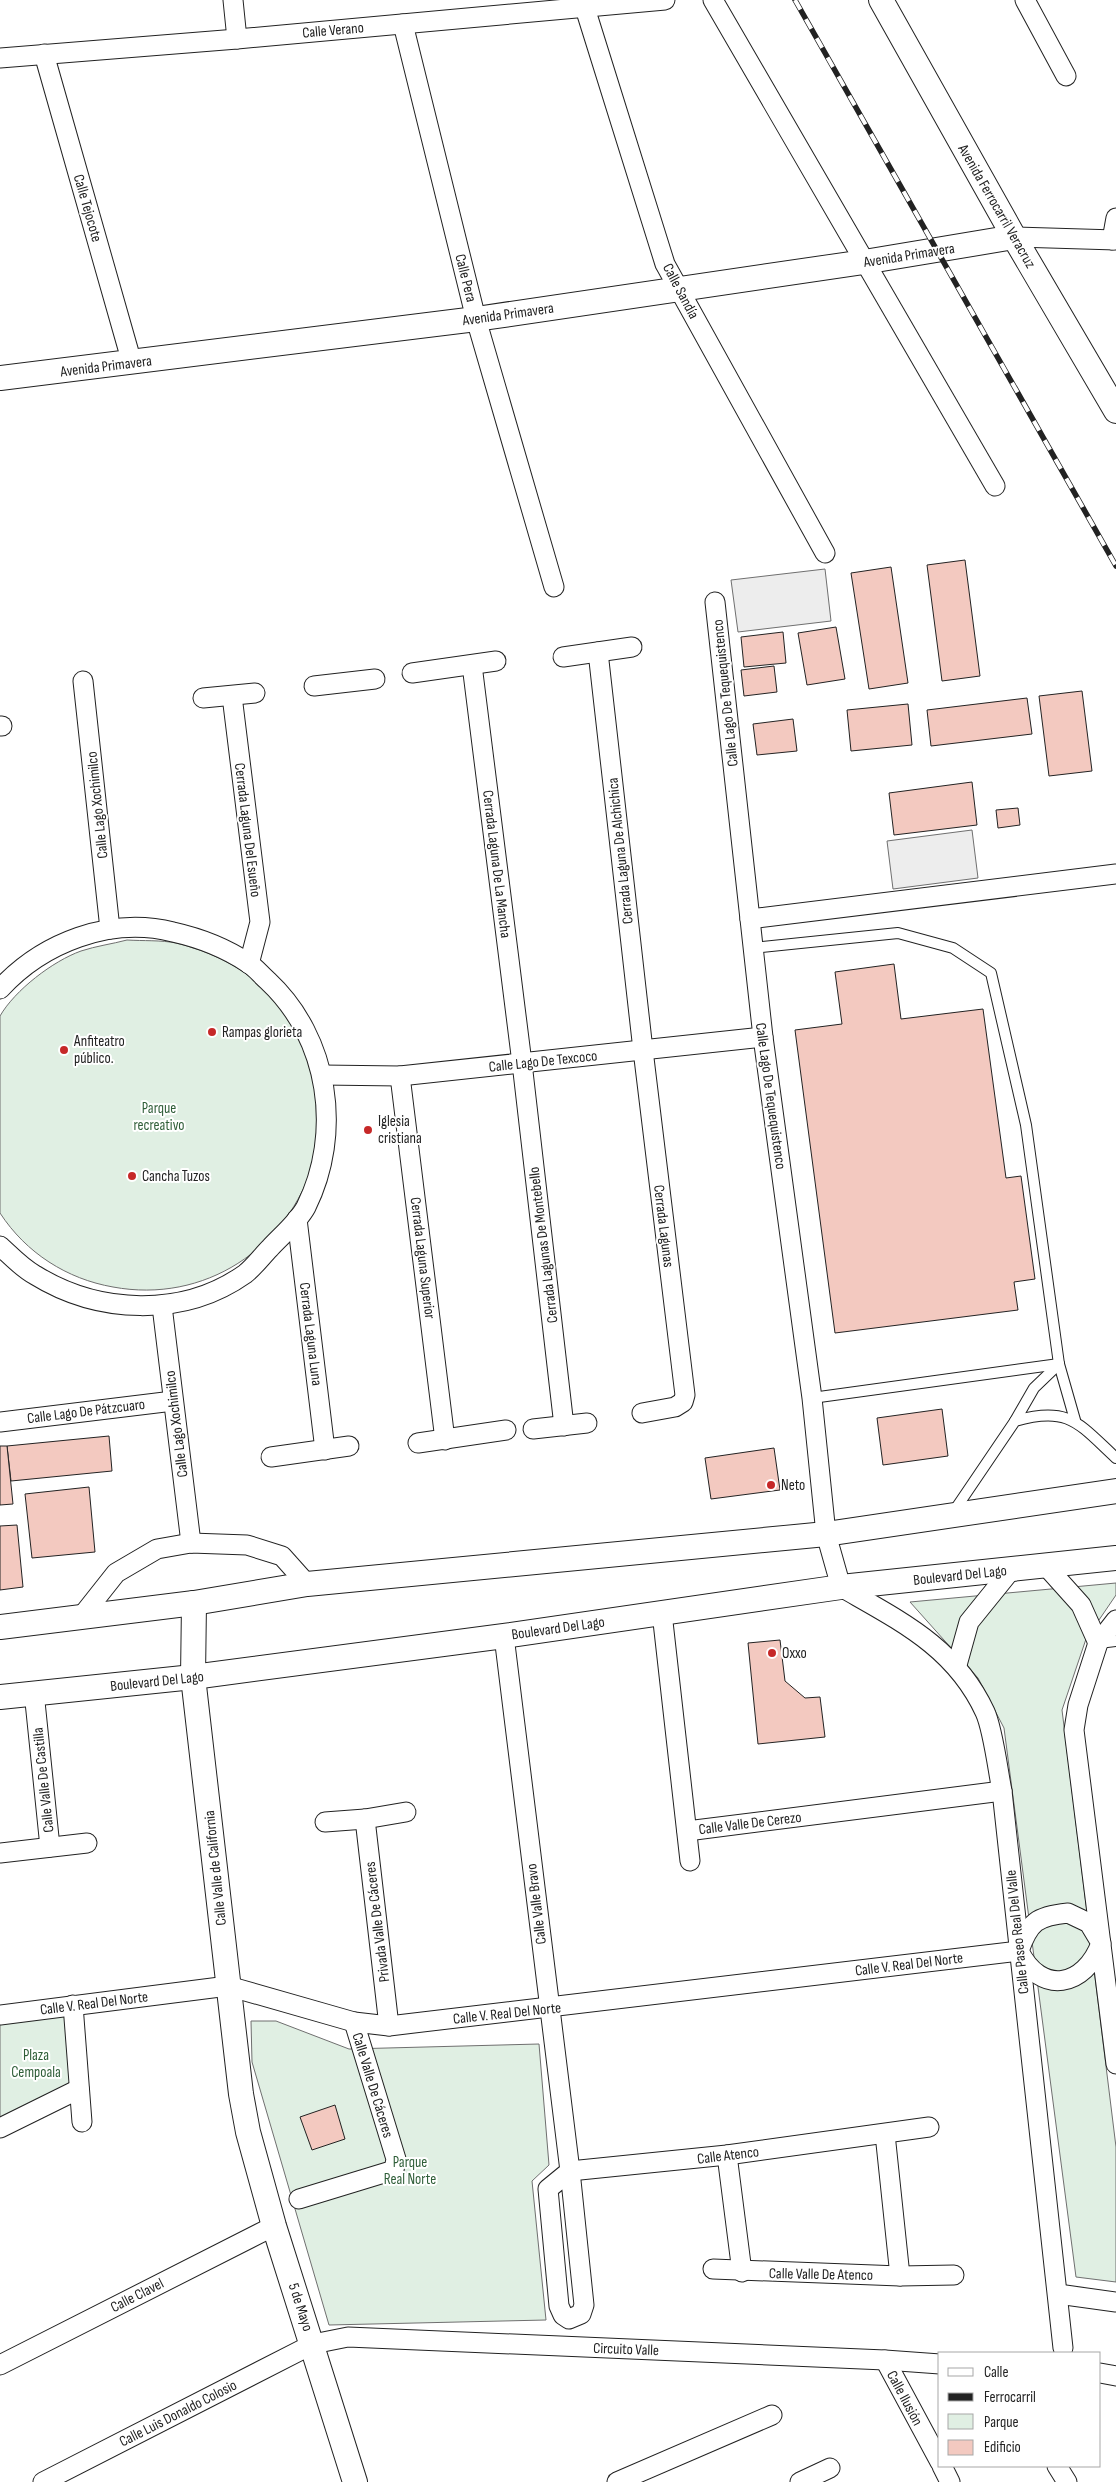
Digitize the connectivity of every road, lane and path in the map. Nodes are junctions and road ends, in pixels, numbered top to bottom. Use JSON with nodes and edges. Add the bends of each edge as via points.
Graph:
{"nodes":[{"id":1,"x":233,"y":0,"type":"edge"},
{"id":2,"x":665,"y":0,"type":"edge"},
{"id":3,"x":713,"y":0,"type":"edge"},
{"id":4,"x":881,"y":0,"type":"edge"},
{"id":5,"x":1025,"y":0,"type":"edge"},
{"id":6,"x":584,"y":8,"type":"junction"},
{"id":7,"x":403,"y":24,"type":"junction"},
{"id":8,"x":237,"y":39,"type":"junction"},
{"id":9,"x":44,"y":54,"type":"junction"},
{"id":10,"x":0,"y":58,"type":"edge"},
{"id":11,"x":1066,"y":76,"type":"dead end"},
{"id":12,"x":1116,"y":218,"type":"edge"},
{"id":13,"x":1014,"y":237,"type":"junction"},
{"id":14,"x":1114,"y":240,"type":"edge"},
{"id":15,"x":864,"y":262,"type":"junction"},
{"id":16,"x":680,"y":289,"type":"junction"},
{"id":17,"x":476,"y":319,"type":"junction"},
{"id":18,"x":132,"y":363,"type":"junction"},
{"id":19,"x":0,"y":378,"type":"edge"},
{"id":20,"x":1116,"y":411,"type":"edge"},
{"id":21,"x":995,"y":486,"type":"dead end"},
{"id":22,"x":825,"y":553,"type":"dead end"},
{"id":23,"x":554,"y":587,"type":"dead end"},
{"id":24,"x":715,"y":602,"type":"dead end"},
{"id":25,"x":632,"y":647,"type":"dead end"},
{"id":26,"x":598,"y":652,"type":"junction"},
{"id":27,"x":563,"y":657,"type":"dead end"},
{"id":28,"x":496,"y":661,"type":"dead end"},
{"id":29,"x":472,"y":666,"type":"junction"},
{"id":30,"x":412,"y":672,"type":"dead end"},
{"id":31,"x":375,"y":678,"type":"dead end"},
{"id":32,"x":82,"y":681,"type":"dead end"},
{"id":33,"x":314,"y":686,"type":"dead end"},
{"id":34,"x":255,"y":693,"type":"dead end"},
{"id":35,"x":232,"y":696,"type":"junction"},
{"id":36,"x":203,"y":698,"type":"dead end"},
{"id":37,"x":1116,"y":874,"type":"edge"},
{"id":38,"x":750,"y":919,"type":"junction"},
{"id":39,"x":110,"y":929,"type":"junction"},
{"id":40,"x":753,"y":948,"type":"junction"},
{"id":41,"x":249,"y":964,"type":"junction"},
{"id":42,"x":0,"y":989,"type":"edge"},
{"id":43,"x":763,"y":1038,"type":"junction"},
{"id":44,"x":642,"y":1050,"type":"junction"},
{"id":45,"x":522,"y":1063,"type":"junction"},
{"id":46,"x":322,"y":1075,"type":"junction"},
{"id":47,"x":400,"y":1076,"type":"junction"},
{"id":48,"x":297,"y":1219,"type":"junction"},
{"id":49,"x":0,"y":1246,"type":"edge"},
{"id":50,"x":162,"y":1306,"type":"junction"},
{"id":51,"x":1059,"y":1364,"type":"junction"},
{"id":52,"x":812,"y":1398,"type":"junction"},
{"id":53,"x":173,"y":1401,"type":"junction"},
{"id":54,"x":642,"y":1413,"type":"dead end"},
{"id":55,"x":1075,"y":1420,"type":"junction"},
{"id":56,"x":1015,"y":1421,"type":"junction"},
{"id":57,"x":0,"y":1422,"type":"edge"},
{"id":58,"x":587,"y":1423,"type":"dead end"},
{"id":59,"x":564,"y":1426,"type":"junction"},
{"id":60,"x":533,"y":1429,"type":"dead end"},
{"id":61,"x":506,"y":1430,"type":"dead end"},
{"id":62,"x":445,"y":1440,"type":"junction"},
{"id":63,"x":418,"y":1443,"type":"dead end"},
{"id":64,"x":349,"y":1446,"type":"dead end"},
{"id":65,"x":325,"y":1450,"type":"junction"},
{"id":66,"x":271,"y":1457,"type":"dead end"},
{"id":67,"x":1116,"y":1458,"type":"edge"},
{"id":68,"x":1116,"y":1491,"type":"edge"},
{"id":69,"x":950,"y":1516,"type":"junction"},
{"id":70,"x":826,"y":1534,"type":"junction"},
{"id":71,"x":191,"y":1543,"type":"junction"},
{"id":72,"x":1116,"y":1558,"type":"edge"},
{"id":73,"x":1046,"y":1566,"type":"junction"},
{"id":74,"x":1011,"y":1570,"type":"junction"},
{"id":75,"x":307,"y":1584,"type":"junction"},
{"id":76,"x":841,"y":1587,"type":"junction"},
{"id":77,"x":194,"y":1603,"type":"junction"},
{"id":78,"x":662,"y":1613,"type":"junction"},
{"id":79,"x":82,"y":1616,"type":"junction"},
{"id":80,"x":1116,"y":1620,"type":"edge"},
{"id":81,"x":0,"y":1627,"type":"edge"},
{"id":82,"x":504,"y":1636,"type":"junction"},
{"id":83,"x":1107,"y":1642,"type":"edge"},
{"id":84,"x":957,"y":1665,"type":"junction"},
{"id":85,"x":193,"y":1678,"type":"junction"},
{"id":86,"x":34,"y":1692,"type":"junction"},
{"id":87,"x":0,"y":1697,"type":"edge"},
{"id":88,"x":1002,"y":1791,"type":"junction"},
{"id":89,"x":406,"y":1812,"type":"dead end"},
{"id":90,"x":365,"y":1819,"type":"junction"},
{"id":91,"x":325,"y":1822,"type":"dead end"},
{"id":92,"x":687,"y":1831,"type":"junction"},
{"id":93,"x":87,"y":1843,"type":"dead end"},
{"id":94,"x":50,"y":1846,"type":"junction"},
{"id":95,"x":0,"y":1853,"type":"edge"},
{"id":96,"x":690,"y":1861,"type":"dead end"},
{"id":97,"x":1108,"y":1942,"type":"edge"},
{"id":98,"x":1019,"y":1951,"type":"junction"},
{"id":99,"x":228,"y":1986,"type":"junction"},
{"id":100,"x":73,"y":2005,"type":"junction"},
{"id":101,"x":549,"y":2008,"type":"junction"},
{"id":102,"x":0,"y":2015,"type":"edge"},
{"id":103,"x":354,"y":2022,"type":"junction"},
{"id":104,"x":390,"y":2026,"type":"junction"},
{"id":105,"x":1116,"y":2064,"type":"edge"},
{"id":106,"x":79,"y":2089,"type":"junction"},
{"id":107,"x":82,"y":2122,"type":"dead end"},
{"id":108,"x":929,"y":2127,"type":"dead end"},
{"id":109,"x":0,"y":2128,"type":"edge"},
{"id":110,"x":248,"y":2132,"type":"joint"},
{"id":111,"x":885,"y":2134,"type":"junction"},
{"id":112,"x":727,"y":2156,"type":"junction"},
{"id":113,"x":570,"y":2171,"type":"junction"},
{"id":114,"x":300,"y":2199,"type":"dead end"},
{"id":115,"x":274,"y":2226,"type":"junction"},
{"id":116,"x":713,"y":2269,"type":"dead end"},
{"id":117,"x":742,"y":2272,"type":"junction"},
{"id":118,"x":954,"y":2275,"type":"dead end"},
{"id":119,"x":900,"y":2276,"type":"junction"},
{"id":120,"x":1058,"y":2294,"type":"junction"},
{"id":121,"x":1116,"y":2302,"type":"edge"},
{"id":122,"x":313,"y":2344,"type":"junction"},
{"id":123,"x":1063,"y":2348,"type":"dead end"},
{"id":124,"x":885,"y":2360,"type":"junction"},
{"id":125,"x":938,"y":2364,"type":"edge"},
{"id":126,"x":0,"y":2365,"type":"edge"},
{"id":127,"x":772,"y":2415,"type":"dead end"},
{"id":128,"x":938,"y":2458,"type":"edge"},
{"id":129,"x":942,"y":2467,"type":"edge"},
{"id":130,"x":1058,"y":2467,"type":"edge"},
{"id":131,"x":830,"y":2468,"type":"dead end"},
{"id":132,"x":43,"y":2482,"type":"edge"},
{"id":133,"x":355,"y":2482,"type":"edge"},
{"id":134,"x":617,"y":2482,"type":"edge"},
{"id":135,"x":800,"y":2482,"type":"edge"},
{"id":136,"x":950,"y":2482,"type":"edge"},
{"id":137,"x":1067,"y":2482,"type":"edge"}],
"edges":[{"from":1,"to":8,"type":"street"},
{"from":2,"to":6,"type":"street","name":"Calle Verano"},
{"from":3,"to":15,"type":"street"},
{"from":4,"to":13,"type":"street","name":"Avenida Ferrocarril Veracruz"},
{"from":5,"to":11,"type":"street"},
{"from":6,"to":7,"type":"street","name":"Calle Verano"},
{"from":6,"to":16,"type":"street","name":"Calle Sandía","via":[[665,264]]},
{"from":7,"to":8,"type":"street","name":"Calle Verano"},
{"from":7,"to":17,"type":"street","name":"Calle Pera"},
{"from":8,"to":9,"type":"street","name":"Calle Verano"},
{"from":9,"to":10,"type":"street","name":"Calle Verano"},
{"from":9,"to":18,"type":"street","name":"Calle Tejocote"},
{"from":12,"to":14,"type":"street"},
{"from":13,"to":14,"type":"street"},
{"from":13,"to":15,"type":"street","name":"Avenida Primavera"},
{"from":13,"to":20,"type":"street","name":"Avenida Ferrocarril Veracruz"},
{"from":15,"to":16,"type":"street","name":"Avenida Primavera"},
{"from":15,"to":21,"type":"street"},
{"from":16,"to":17,"type":"street","name":"Avenida Primavera"},
{"from":16,"to":22,"type":"street","name":"Calle Sandía"},
{"from":17,"to":18,"type":"street","name":"Avenida Primavera"},
{"from":17,"to":23,"type":"street","name":"Calle Pera"},
{"from":18,"to":19,"type":"street","name":"Avenida Primavera"},
{"from":24,"to":38,"type":"street","name":"Calle Lago De Tequequistenco"},
{"from":25,"to":26,"type":"street"},
{"from":26,"to":27,"type":"street"},
{"from":26,"to":44,"type":"street","name":"Cerrada Laguna De Alchichica"},
{"from":28,"to":29,"type":"street"},
{"from":29,"to":30,"type":"street"},
{"from":29,"to":45,"type":"street","name":"Cerrada Laguna De La Mancha"},
{"from":31,"to":33,"type":"street"},
{"from":32,"to":39,"type":"street","name":"Calle Lago Xochimilco"},
{"from":34,"to":35,"type":"street"},
{"from":35,"to":36,"type":"street"},
{"from":35,"to":41,"type":"street","name":"Cerrada Laguna Del Esueño","via":[[260,922]]},
{"from":37,"to":38,"type":"street"},
{"from":38,"to":40,"type":"street","name":"Calle Lago De Tequequistenco"},
{"from":39,"to":41,"type":"street","via":[[159,928],[207,940]]},
{"from":39,"to":42,"type":"street","via":[[61,943],[17,970]]},
{"from":40,"to":43,"type":"street","name":"Calle Lago De Tequequistenco"},
{"from":40,"to":51,"type":"lane","via":[[898,933],[953,948],[991,973],[1026,1125]]},
{"from":41,"to":46,"type":"street","via":[[283,995],[307,1033]]},
{"from":43,"to":44,"type":"street","name":"Calle Lago De Texcoco"},
{"from":43,"to":52,"type":"street","name":"Calle Lago De Tequequistenco"},
{"from":44,"to":45,"type":"street","name":"Calle Lago De Texcoco"},
{"from":44,"to":54,"type":"street","name":"Cerrada Lagunas","via":[[685,1395],[683,1402],[675,1407]]},
{"from":45,"to":47,"type":"street","name":"Calle Lago De Texcoco"},
{"from":45,"to":59,"type":"street","name":"Cerrada Lagunas De Montebello"},
{"from":46,"to":47,"type":"street","name":"Calle Lago De Texcoco"},
{"from":46,"to":48,"type":"street","via":[[327,1120],[322,1165]]},
{"from":47,"to":62,"type":"street","name":"Cerrada Laguna Superior"},
{"from":48,"to":50,"type":"street","via":[[246,1274],[206,1295]]},
{"from":48,"to":65,"type":"street","name":"Cerrada Laguna Luna"},
{"from":49,"to":50,"type":"street","via":[[33,1275],[73,1295],[117,1306]]},
{"from":50,"to":53,"type":"street","name":"Calle Lago Xochimilco"},
{"from":51,"to":52,"type":"lane"},
{"from":51,"to":55,"type":"lane"},
{"from":51,"to":56,"type":"lane","via":[[1034,1388]]},
{"from":52,"to":70,"type":"street","name":"Calle Lago De Tequequistenco"},
{"from":53,"to":57,"type":"street","name":"Calle Lago De Pátzcuaro"},
{"from":53,"to":71,"type":"street","name":"Calle Lago Xochimilco"},
{"from":55,"to":56,"type":"lane","via":[[1057,1415],[1031,1416]]},
{"from":55,"to":67,"type":"lane"},
{"from":56,"to":69,"type":"lane"},
{"from":58,"to":59,"type":"street"},
{"from":59,"to":60,"type":"street"},
{"from":61,"to":62,"type":"street"},
{"from":62,"to":63,"type":"street"},
{"from":64,"to":65,"type":"street"},
{"from":65,"to":66,"type":"street"},
{"from":68,"to":69,"type":"street"},
{"from":69,"to":70,"type":"street"},
{"from":70,"to":75,"type":"street"},
{"from":70,"to":76,"type":"street","name":"Calle Lago De Tequequistenco"},
{"from":71,"to":75,"type":"street","via":[[247,1545],[282,1556]]},
{"from":71,"to":79,"type":"street","via":[[157,1549],[116,1573]]},
{"from":72,"to":73,"type":"street","name":"Boulevard Del Lago"},
{"from":73,"to":74,"type":"street","name":"Boulevard Del Lago"},
{"from":73,"to":83,"type":"street","via":[[1081,1605]]},
{"from":74,"to":76,"type":"street","name":"Boulevard Del Lago"},
{"from":74,"to":84,"type":"street","via":[[969,1622]]},
{"from":75,"to":77,"type":"street"},
{"from":76,"to":78,"type":"street","name":"Boulevard Del Lago"},
{"from":76,"to":84,"type":"street","name":"Calle Paseo Real Del Valle","via":[[914,1629]]},
{"from":77,"to":79,"type":"street"},
{"from":77,"to":85,"type":"street","name":"Calle Valle de California"},
{"from":78,"to":82,"type":"street","name":"Boulevard Del Lago"},
{"from":78,"to":92,"type":"street","name":"Calle Valle De Cerezo"},
{"from":79,"to":81,"type":"street"},
{"from":80,"to":83,"type":"street"},
{"from":82,"to":85,"type":"street","name":"Boulevard Del Lago"},
{"from":82,"to":101,"type":"street","name":"Calle Valle Bravo"},
{"from":83,"to":97,"type":"street","via":[[1078,1705],[1074,1730]]},
{"from":84,"to":88,"type":"street","name":"Calle Paseo Real Del Valle","via":[[986,1713]]},
{"from":85,"to":86,"type":"street","name":"Boulevard Del Lago"},
{"from":85,"to":99,"type":"street","name":"Calle Valle de California"},
{"from":86,"to":87,"type":"street","name":"Boulevard Del Lago"},
{"from":86,"to":94,"type":"street","name":"Calle Valle De Castilla"},
{"from":88,"to":92,"type":"street","name":"Calle Valle De Cerezo"},
{"from":88,"to":98,"type":"street","name":"Calle Paseo Real Del Valle"},
{"from":89,"to":90,"type":"street"},
{"from":90,"to":91,"type":"street"},
{"from":90,"to":104,"type":"street","name":"Privada Valle De Cáceres"},
{"from":92,"to":96,"type":"street"},
{"from":93,"to":94,"type":"street"},
{"from":94,"to":95,"type":"street","name":"Calle Valle De Castilla"},
{"from":97,"to":98,"type":"street","via":[[1085,1971],[1071,1979],[1054,1980],[1038,1976],[1026,1965]]},
{"from":97,"to":98,"type":"street","via":[[1089,1923],[1068,1913],[1052,1914],[1045,1915],[1026,1929]]},
{"from":97,"to":105,"type":"street"},
{"from":98,"to":101,"type":"street","name":"Calle V. Real Del Norte"},
{"from":98,"to":120,"type":"street","name":"Calle Paseo Real Del Valle"},
{"from":99,"to":100,"type":"street","name":"Calle V. Real Del Norte"},
{"from":99,"to":103,"type":"street","name":"Calle V. Real Del Norte"},
{"from":99,"to":110,"type":"street","name":"Calle Valle de California"},
{"from":100,"to":102,"type":"street","name":"Calle V. Real Del Norte"},
{"from":100,"to":106,"type":"street"},
{"from":101,"to":104,"type":"street","name":"Calle V. Real Del Norte"},
{"from":101,"to":113,"type":"street","name":"Calle Valle Bravo"},
{"from":103,"to":104,"type":"street","name":"Calle V. Real Del Norte"},
{"from":103,"to":114,"type":"street","name":"Calle Valle De Cáceres","via":[[396,2159],[394,2170]]},
{"from":106,"to":107,"type":"street"},
{"from":106,"to":109,"type":"street"},
{"from":108,"to":111,"type":"street","name":"Calle Atenco"},
{"from":110,"to":115,"type":"street","name":"5 de Mayo"},
{"from":111,"to":112,"type":"street","name":"Calle Atenco"},
{"from":111,"to":119,"type":"street"},
{"from":112,"to":113,"type":"street","name":"Calle Atenco"},
{"from":112,"to":117,"type":"street"},
{"from":113,"to":113,"type":"street","name":"Calle Valle Bravo","via":[[548,2188],[559,2306],[562,2315],[569,2319],[581,2314],[584,2305]]},
{"from":115,"to":122,"type":"street","name":"5 de Mayo"},
{"from":115,"to":126,"type":"street","name":"Calle Clavel"},
{"from":116,"to":117,"type":"street","name":"Calle Valle De Atenco"},
{"from":117,"to":119,"type":"street","name":"Calle Valle De Atenco"},
{"from":118,"to":119,"type":"street","name":"Calle Valle De Atenco"},
{"from":120,"to":121,"type":"street"},
{"from":120,"to":123,"type":"street","name":"Calle Paseo Real Del Valle"},
{"from":122,"to":124,"type":"street","name":"Circuito Valle","via":[[348,2337]]},
{"from":122,"to":132,"type":"street","name":"Calle Luis Donaldo Colosio"},
{"from":122,"to":133,"type":"street","name":"5 de Mayo"},
{"from":124,"to":125,"type":"street","name":"Circuito Valle"},
{"from":124,"to":128,"type":"street","name":"Calle Ilusión"},
{"from":127,"to":134,"type":"street"},
{"from":129,"to":136,"type":"street"},
{"from":130,"to":137,"type":"street"},
{"from":131,"to":135,"type":"street"}]}
